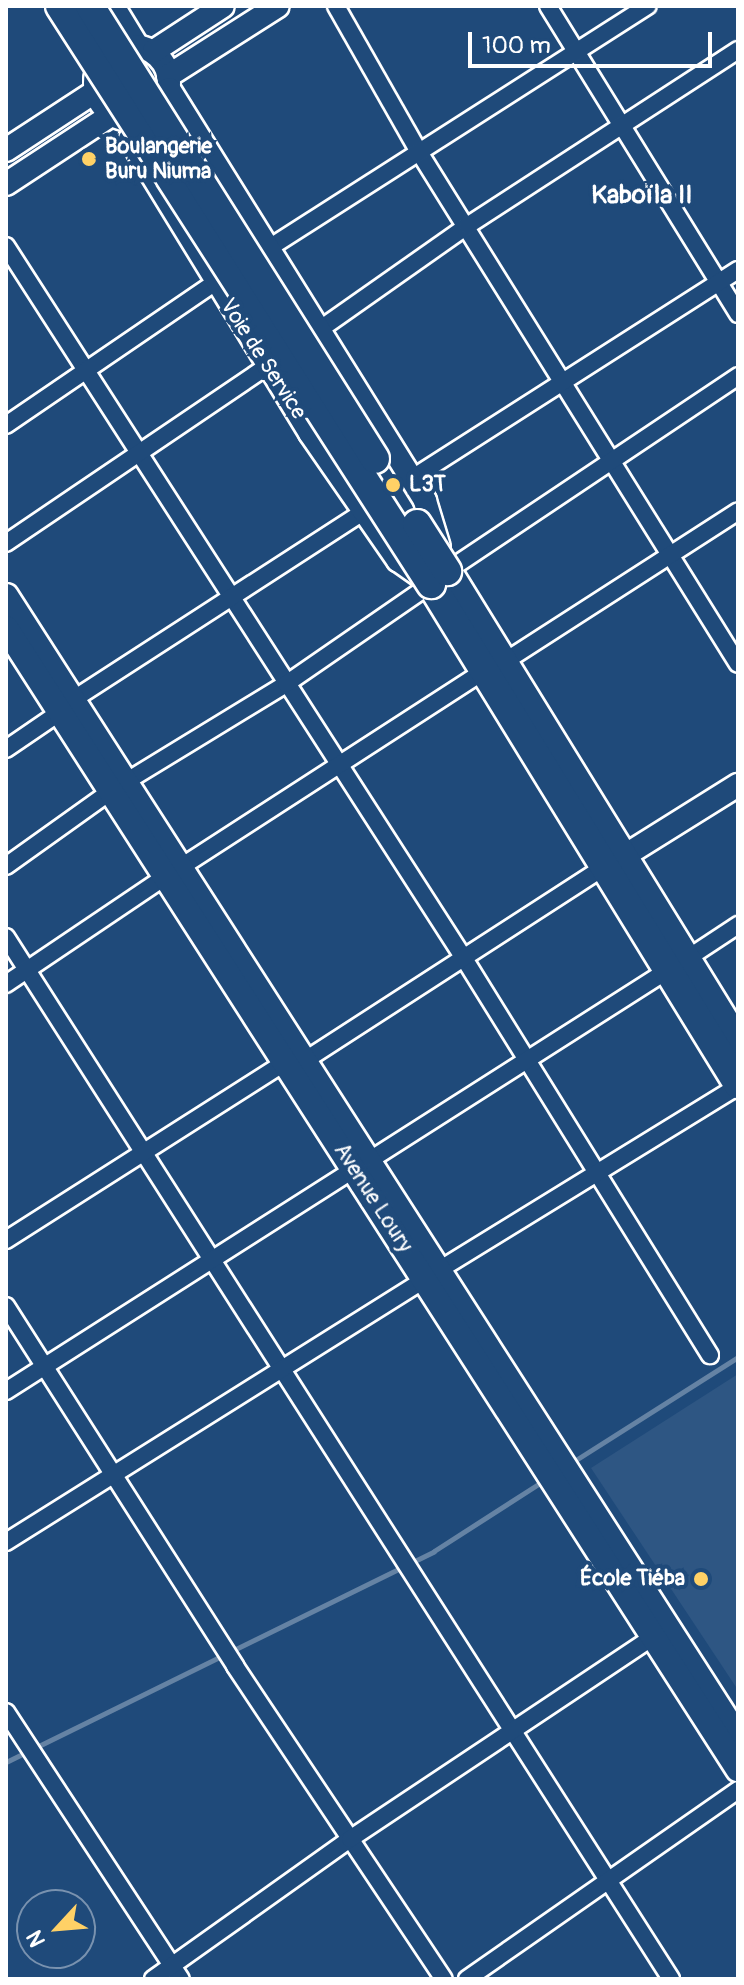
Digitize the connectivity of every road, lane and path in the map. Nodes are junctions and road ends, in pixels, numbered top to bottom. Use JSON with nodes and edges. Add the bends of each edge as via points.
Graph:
{"nodes":[{"id":1,"x":44,"y":6,"type":"edge"},
{"id":2,"x":60,"y":6,"type":"edge"},
{"id":3,"x":90,"y":6,"type":"edge"},
{"id":4,"x":113,"y":6,"type":"edge"},
{"id":5,"x":223,"y":6,"type":"edge"},
{"id":6,"x":278,"y":6,"type":"edge"},
{"id":7,"x":336,"y":6,"type":"edge"},
{"id":8,"x":548,"y":6,"type":"edge"},
{"id":9,"x":648,"y":6,"type":"edge"},
{"id":10,"x":146,"y":49,"type":"junction"},
{"id":11,"x":738,"y":50,"type":"edge"},
{"id":12,"x":576,"y":53,"type":"junction"},
{"id":13,"x":169,"y":82,"type":"junction"},
{"id":14,"x":95,"y":87,"type":"junction"},
{"id":15,"x":114,"y":116,"type":"junction"},
{"id":16,"x":619,"y":126,"type":"junction"},
{"id":17,"x":6,"y":150,"type":"edge"},
{"id":18,"x":419,"y":152,"type":"junction"},
{"id":19,"x":6,"y":184,"type":"edge"},
{"id":20,"x":467,"y":226,"type":"junction"},
{"id":21,"x":6,"y":246,"type":"edge"},
{"id":22,"x":266,"y":250,"type":"junction"},
{"id":23,"x":738,"y":270,"type":"edge"},
{"id":24,"x":214,"y":283,"type":"junction"},
{"id":25,"x":718,"y":284,"type":"junction"},
{"id":26,"x":738,"y":314,"type":"edge"},
{"id":27,"x":319,"y":330,"type":"junction"},
{"id":28,"x":267,"y":366,"type":"junction"},
{"id":29,"x":88,"y":372,"type":"junction"},
{"id":30,"x":738,"y":376,"type":"edge"},
{"id":31,"x":562,"y":379,"type":"junction"},
{"id":32,"x":6,"y":425,"type":"edge"},
{"id":33,"x":142,"y":453,"type":"junction"},
{"id":34,"x":614,"y":460,"type":"junction"},
{"id":35,"x":411,"y":479,"type":"junction"},
{"id":36,"x":738,"y":511,"type":"edge"},
{"id":37,"x":363,"y":512,"type":"junction"},
{"id":38,"x":6,"y":543,"type":"edge"},
{"id":39,"x":672,"y":554,"type":"junction"},
{"id":40,"x":439,"y":577,"type":"junction"},
{"id":41,"x":6,"y":596,"type":"edge"},
{"id":42,"x":232,"y":597,"type":"junction"},
{"id":43,"x":6,"y":628,"type":"edge"},
{"id":44,"x":738,"y":664,"type":"edge"},
{"id":45,"x":494,"y":667,"type":"junction"},
{"id":46,"x":286,"y":684,"type":"junction"},
{"id":47,"x":67,"y":705,"type":"junction"},
{"id":48,"x":6,"y":749,"type":"edge"},
{"id":49,"x":341,"y":768,"type":"junction"},
{"id":50,"x":738,"y":785,"type":"edge"},
{"id":51,"x":119,"y":786,"type":"junction"},
{"id":52,"x":612,"y":863,"type":"junction"},
{"id":53,"x":6,"y":866,"type":"edge"},
{"id":54,"x":173,"y":872,"type":"junction"},
{"id":55,"x":738,"y":925,"type":"edge"},
{"id":56,"x":6,"y":937,"type":"edge"},
{"id":57,"x":465,"y":960,"type":"junction"},
{"id":58,"x":676,"y":966,"type":"junction"},
{"id":59,"x":26,"y":970,"type":"junction"},
{"id":60,"x":6,"y":984,"type":"edge"},
{"id":61,"x":738,"y":1043,"type":"edge"},
{"id":62,"x":525,"y":1059,"type":"junction"},
{"id":63,"x":295,"y":1062,"type":"junction"},
{"id":64,"x":738,"y":1085,"type":"edge"},
{"id":65,"x":142,"y":1153,"type":"junction"},
{"id":66,"x":362,"y":1164,"type":"junction"},
{"id":67,"x":596,"y":1173,"type":"junction"},
{"id":68,"x":6,"y":1240,"type":"edge"},
{"id":69,"x":211,"y":1260,"type":"junction"},
{"id":70,"x":432,"y":1275,"type":"junction"},
{"id":71,"x":6,"y":1306,"type":"edge"},
{"id":72,"x":710,"y":1355,"type":"dead end"},
{"id":73,"x":46,"y":1366,"type":"junction"},
{"id":74,"x":281,"y":1372,"type":"junction"},
{"id":75,"x":6,"y":1391,"type":"edge"},
{"id":76,"x":556,"y":1471,"type":"junction"},
{"id":77,"x":114,"y":1474,"type":"junction"},
{"id":78,"x":6,"y":1542,"type":"edge"},
{"id":79,"x":654,"y":1636,"type":"junction"},
{"id":80,"x":6,"y":1712,"type":"edge"},
{"id":81,"x":510,"y":1733,"type":"junction"},
{"id":82,"x":738,"y":1737,"type":"edge"},
{"id":83,"x":738,"y":1769,"type":"edge"},
{"id":84,"x":738,"y":1790,"type":"edge"},
{"id":85,"x":350,"y":1839,"type":"junction"},
{"id":86,"x":611,"y":1882,"type":"junction"},
{"id":87,"x":177,"y":1972,"type":"edge"},
{"id":88,"x":153,"y":1979,"type":"edge"},
{"id":89,"x":444,"y":1979,"type":"edge"},
{"id":90,"x":467,"y":1979,"type":"edge"},
{"id":91,"x":671,"y":1979,"type":"edge"}],
"edges":[{"from":1,"to":14,"type":"main road"},
{"from":2,"to":40,"type":"highway","bridge":true},
{"from":3,"to":40,"type":"highway","bridge":true},
{"from":4,"to":10,"type":"main road"},
{"from":5,"to":10,"type":"main road"},
{"from":6,"to":13,"type":"main road"},
{"from":7,"to":18,"type":"street"},
{"from":8,"to":12,"type":"street"},
{"from":9,"to":12,"type":"street"},
{"from":10,"to":13,"type":"main road"},
{"from":10,"to":14,"type":"main road","via":[[111,52],[96,71]]},
{"from":11,"to":16,"type":"street"},
{"from":12,"to":16,"type":"street"},
{"from":12,"to":18,"type":"street"},
{"from":13,"to":15,"type":"main road","via":[[158,111],[147,118]]},
{"from":13,"to":22,"type":"main road"},
{"from":14,"to":15,"type":"main road"},
{"from":14,"to":17,"type":"main road"},
{"from":15,"to":19,"type":"main road"},
{"from":15,"to":24,"type":"main road","name":"Voie de Service"},
{"from":16,"to":20,"type":"street"},
{"from":16,"to":25,"type":"street"},
{"from":18,"to":20,"type":"street"},
{"from":18,"to":22,"type":"street"},
{"from":20,"to":27,"type":"street"},
{"from":20,"to":31,"type":"street"},
{"from":21,"to":29,"type":"street"},
{"from":22,"to":27,"type":"main road"},
{"from":23,"to":25,"type":"street"},
{"from":24,"to":28,"type":"main road","name":"Voie de Service"},
{"from":24,"to":29,"type":"street"},
{"from":25,"to":26,"type":"street"},
{"from":25,"to":31,"type":"street"},
{"from":27,"to":35,"type":"main road"},
{"from":28,"to":33,"type":"street"},
{"from":28,"to":37,"type":"main road","name":"Voie de Service"},
{"from":29,"to":32,"type":"street"},
{"from":29,"to":33,"type":"street"},
{"from":30,"to":34,"type":"street"},
{"from":31,"to":34,"type":"street"},
{"from":31,"to":35,"type":"street"},
{"from":33,"to":38,"type":"street"},
{"from":33,"to":42,"type":"street"},
{"from":34,"to":39,"type":"street"},
{"from":34,"to":40,"type":"street"},
{"from":35,"to":40,"type":"main road","via":[[425,501]]},
{"from":36,"to":39,"type":"street"},
{"from":37,"to":40,"type":"main road","name":"Voie de Service","via":[[398,560]]},
{"from":37,"to":42,"type":"street"},
{"from":39,"to":44,"type":"street"},
{"from":39,"to":45,"type":"street"},
{"from":40,"to":45,"type":"highway"},
{"from":40,"to":46,"type":"street"},
{"from":41,"to":47,"type":"main road","name":"Avenue Loury"},
{"from":42,"to":46,"type":"street"},
{"from":42,"to":47,"type":"street"},
{"from":43,"to":47,"type":"main road","name":"Avenue Loury"},
{"from":45,"to":49,"type":"street"},
{"from":45,"to":52,"type":"highway"},
{"from":46,"to":49,"type":"street"},
{"from":46,"to":51,"type":"street"},
{"from":47,"to":48,"type":"street"},
{"from":47,"to":51,"type":"main road","name":"Avenue Loury"},
{"from":49,"to":54,"type":"street"},
{"from":49,"to":57,"type":"street"},
{"from":50,"to":52,"type":"main road"},
{"from":51,"to":53,"type":"street"},
{"from":51,"to":54,"type":"main road","name":"Avenue Loury"},
{"from":52,"to":57,"type":"street"},
{"from":52,"to":58,"type":"highway"},
{"from":54,"to":59,"type":"street"},
{"from":54,"to":63,"type":"main road","name":"Avenue Loury"},
{"from":55,"to":58,"type":"street"},
{"from":56,"to":59,"type":"street"},
{"from":57,"to":62,"type":"street"},
{"from":57,"to":63,"type":"street"},
{"from":58,"to":61,"type":"highway"},
{"from":58,"to":62,"type":"street"},
{"from":58,"to":64,"type":"highway"},
{"from":59,"to":60,"type":"street"},
{"from":59,"to":65,"type":"street"},
{"from":62,"to":66,"type":"street"},
{"from":62,"to":67,"type":"street"},
{"from":63,"to":65,"type":"street"},
{"from":63,"to":66,"type":"main road","name":"Avenue Loury"},
{"from":64,"to":67,"type":"street"},
{"from":65,"to":68,"type":"street"},
{"from":65,"to":69,"type":"street"},
{"from":66,"to":69,"type":"street"},
{"from":66,"to":70,"type":"main road","name":"Avenue Loury"},
{"from":67,"to":70,"type":"street"},
{"from":67,"to":72,"type":"street"},
{"from":69,"to":73,"type":"street"},
{"from":69,"to":74,"type":"street"},
{"from":70,"to":74,"type":"street"},
{"from":70,"to":76,"type":"main road","name":"Avenue Loury"},
{"from":71,"to":73,"type":"street"},
{"from":73,"to":75,"type":"street"},
{"from":73,"to":77,"type":"street"},
{"from":74,"to":77,"type":"street"},
{"from":74,"to":81,"type":"street"},
{"from":76,"to":79,"type":"main road","name":"Avenue Loury"},
{"from":76,"to":82,"type":"main road","name":"Avenue Loury"},
{"from":77,"to":78,"type":"street"},
{"from":77,"to":85,"type":"street"},
{"from":79,"to":81,"type":"street"},
{"from":79,"to":83,"type":"main road","name":"Avenue Loury"},
{"from":80,"to":87,"type":"street"},
{"from":81,"to":85,"type":"street"},
{"from":81,"to":86,"type":"street"},
{"from":84,"to":86,"type":"street"},
{"from":85,"to":87,"type":"street"},
{"from":85,"to":89,"type":"street"},
{"from":86,"to":90,"type":"street"},
{"from":86,"to":91,"type":"street"},
{"from":87,"to":88,"type":"street"}]}
